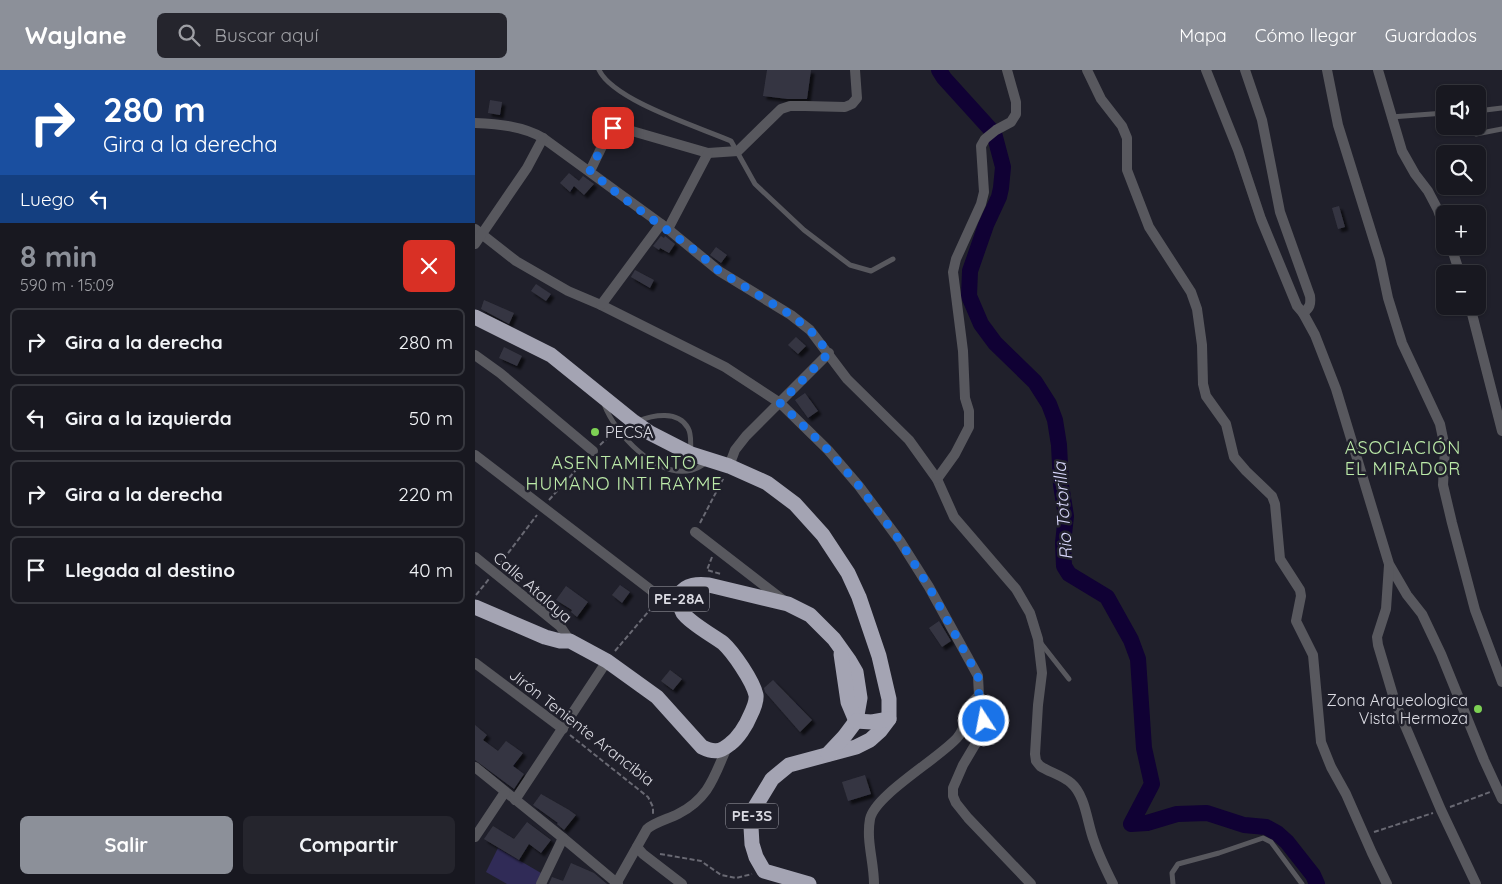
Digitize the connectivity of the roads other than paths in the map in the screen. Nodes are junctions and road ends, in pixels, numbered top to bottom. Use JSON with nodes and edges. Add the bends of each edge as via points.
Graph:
{"nodes":[{"id":1,"x":599,"y":70,"type":"edge"},
{"id":2,"x":855,"y":70,"type":"edge"},
{"id":3,"x":1007,"y":70,"type":"edge"},
{"id":4,"x":1087,"y":70,"type":"edge"},
{"id":5,"x":1206,"y":70,"type":"edge"},
{"id":6,"x":1245,"y":70,"type":"edge"},
{"id":7,"x":1327,"y":70,"type":"edge"},
{"id":8,"x":1378,"y":70,"type":"edge"},
{"id":9,"x":1502,"y":108,"type":"edge"},
{"id":10,"x":1486,"y":110,"type":"edge"},
{"id":11,"x":1436,"y":114,"type":"edge"},
{"id":12,"x":1391,"y":118,"type":"junction"},
{"id":13,"x":475,"y":123,"type":"edge"},
{"id":14,"x":1502,"y":129,"type":"edge"},
{"id":15,"x":1486,"y":132,"type":"edge"},
{"id":16,"x":543,"y":138,"type":"junction"},
{"id":17,"x":738,"y":151,"type":"junction"},
{"id":18,"x":708,"y":153,"type":"junction"},
{"id":19,"x":590,"y":171,"type":"junction"},
{"id":20,"x":1436,"y":206,"type":"edge"},
{"id":21,"x":665,"y":227,"type":"junction"},
{"id":22,"x":479,"y":231,"type":"edge"},
{"id":23,"x":475,"y":244,"type":"edge"},
{"id":24,"x":893,"y":259,"type":"dead end"},
{"id":25,"x":601,"y":305,"type":"junction"},
{"id":26,"x":1303,"y":313,"type":"junction"},
{"id":27,"x":1472,"y":315,"type":"edge"},
{"id":28,"x":475,"y":317,"type":"edge"},
{"id":29,"x":829,"y":353,"type":"junction"},
{"id":30,"x":475,"y":355,"type":"edge"},
{"id":31,"x":601,"y":395,"type":"junction"},
{"id":32,"x":780,"y":403,"type":"junction"},
{"id":33,"x":634,"y":422,"type":"junction"},
{"id":34,"x":1502,"y":431,"type":"edge"},
{"id":35,"x":593,"y":451,"type":"dead end"},
{"id":36,"x":691,"y":454,"type":"junction"},
{"id":37,"x":475,"y":455,"type":"edge"},
{"id":38,"x":711,"y":460,"type":"junction"},
{"id":39,"x":729,"y":466,"type":"junction"},
{"id":40,"x":937,"y":479,"type":"junction"},
{"id":41,"x":695,"y":532,"type":"road end"},
{"id":42,"x":475,"y":557,"type":"edge"},
{"id":43,"x":1389,"y":564,"type":"junction"},
{"id":44,"x":679,"y":602,"type":"junction"},
{"id":45,"x":788,"y":604,"type":"junction"},
{"id":46,"x":475,"y":607,"type":"edge"},
{"id":47,"x":1038,"y":639,"type":"junction"},
{"id":48,"x":570,"y":641,"type":"junction"},
{"id":49,"x":607,"y":661,"type":"junction"},
{"id":50,"x":475,"y":662,"type":"edge"},
{"id":51,"x":1069,"y":679,"type":"dead end"},
{"id":52,"x":1502,"y":682,"type":"edge"},
{"id":53,"x":979,"y":696,"type":"junction"},
{"id":54,"x":889,"y":719,"type":"junction"},
{"id":55,"x":856,"y":721,"type":"junction"},
{"id":56,"x":563,"y":729,"type":"junction"},
{"id":57,"x":727,"y":747,"type":"junction"},
{"id":58,"x":827,"y":755,"type":"junction"},
{"id":59,"x":475,"y":767,"type":"edge"},
{"id":60,"x":505,"y":792,"type":"junction"},
{"id":61,"x":1502,"y":799,"type":"edge"},
{"id":62,"x":515,"y":800,"type":"junction"},
{"id":63,"x":475,"y":838,"type":"edge"},
{"id":64,"x":563,"y":838,"type":"junction"},
{"id":65,"x":640,"y":851,"type":"junction"},
{"id":66,"x":541,"y":884,"type":"edge"},
{"id":67,"x":617,"y":884,"type":"edge"},
{"id":68,"x":682,"y":884,"type":"edge"},
{"id":69,"x":809,"y":884,"type":"edge"},
{"id":70,"x":874,"y":884,"type":"edge"},
{"id":71,"x":1031,"y":884,"type":"edge"},
{"id":72,"x":1113,"y":884,"type":"edge"},
{"id":73,"x":1173,"y":884,"type":"edge"},
{"id":74,"x":1302,"y":884,"type":"edge"},
{"id":75,"x":1387,"y":884,"type":"edge"},
{"id":76,"x":1476,"y":884,"type":"edge"}],
"edges":[{"from":1,"to":17,"type":"lane","via":[[615,88],[646,106],[731,141]]},
{"from":2,"to":17,"type":"street","via":[[857,98],[852,104],[845,107],[790,106],[781,110]]},
{"from":3,"to":40,"type":"street","via":[[1016,114],[1011,122],[985,138],[981,146],[985,192],[953,272],[969,427]]},
{"from":4,"to":75,"type":"street","via":[[1101,99],[1127,138],[1127,170],[1149,227],[1191,292],[1197,309],[1206,396],[1226,424],[1234,457],[1272,496],[1275,504],[1280,559],[1300,590],[1296,621],[1313,654],[1321,742]]},
{"from":5,"to":26,"type":"street","via":[[1261,219],[1297,306]]},
{"from":6,"to":26,"type":"street","via":[[1262,120],[1280,212],[1310,296],[1311,304]]},
{"from":7,"to":52,"type":"street","via":[[1338,125],[1402,343],[1440,424],[1445,448],[1443,485],[1452,523],[1475,610]]},
{"from":8,"to":12,"type":"street"},
{"from":9,"to":10,"type":"lane"},
{"from":11,"to":12,"type":"lane"},
{"from":12,"to":20,"type":"street","via":[[1402,151]]},
{"from":13,"to":16,"type":"street","via":[[497,124],[533,132]]},
{"from":14,"to":15,"type":"lane"},
{"from":16,"to":19,"type":"street"},
{"from":16,"to":22,"type":"street","via":[[527,168]]},
{"from":17,"to":18,"type":"street"},
{"from":17,"to":24,"type":"lane","via":[[755,184],[804,230],[851,265],[871,271]]},
{"from":18,"to":19,"type":"street","via":[[613,128]]},
{"from":18,"to":21,"type":"street"},
{"from":19,"to":21,"type":"street"},
{"from":21,"to":25,"type":"street"},
{"from":21,"to":29,"type":"street","via":[[719,271],[791,315],[810,330]]},
{"from":22,"to":23,"type":"street"},
{"from":22,"to":25,"type":"street","via":[[516,261],[568,291]]},
{"from":25,"to":32,"type":"street","via":[[725,367]]},
{"from":26,"to":43,"type":"street","via":[[1336,389]]},
{"from":27,"to":34,"type":"street"},
{"from":28,"to":31,"type":"highway","via":[[551,355]]},
{"from":29,"to":32,"type":"street"},
{"from":29,"to":40,"type":"street","via":[[847,378],[909,440]]},
{"from":30,"to":35,"type":"street"},
{"from":31,"to":33,"type":"highway"},
{"from":31,"to":38,"type":"lane","via":[[608,415],[640,454],[679,471],[693,470]]},
{"from":32,"to":39,"type":"street","via":[[746,436],[735,450]]},
{"from":32,"to":53,"type":"street","via":[[828,450],[900,541],[978,676]]},
{"from":33,"to":36,"type":"highway"},
{"from":33,"to":36,"type":"lane","via":[[649,416],[677,418],[687,427],[691,437]]},
{"from":36,"to":38,"type":"highway"},
{"from":37,"to":44,"type":"street","via":[[660,597]]},
{"from":38,"to":39,"type":"highway"},
{"from":39,"to":54,"type":"highway","via":[[767,483],[795,504],[823,535],[848,573],[879,656],[889,699]]},
{"from":40,"to":47,"type":"street","via":[[954,517],[1016,590],[1030,613]]},
{"from":41,"to":45,"type":"street"},
{"from":42,"to":48,"type":"street","name":"Calle Atalaya","via":[[560,626]]},
{"from":43,"to":61,"type":"street","via":[[1422,614]]},
{"from":43,"to":76,"type":"street","via":[[1386,609],[1377,636],[1378,645],[1395,702]]},
{"from":44,"to":45,"type":"highway","number":"PE-28A","via":[[680,594],[687,586],[697,584]]},
{"from":44,"to":57,"type":"highway","number":"PE-28A","via":[[691,620],[725,645],[743,669],[756,695],[748,721]]},
{"from":45,"to":55,"type":"highway","number":"PE-28A","via":[[810,615],[834,638],[849,660],[861,698]]},
{"from":46,"to":48,"type":"highway","via":[[545,637]]},
{"from":47,"to":51,"type":"lane"},
{"from":47,"to":72,"type":"street","via":[[1042,673],[1036,761],[1077,790],[1101,860]]},
{"from":48,"to":49,"type":"highway"},
{"from":49,"to":56,"type":"street"},
{"from":49,"to":57,"type":"highway","via":[[657,697],[703,747],[711,752]]},
{"from":50,"to":56,"type":"street","name":"Jirón Teniente Arancibia"},
{"from":53,"to":70,"type":"street","via":[[969,707],[963,731],[956,739],[873,810],[869,844]]},
{"from":53,"to":71,"type":"street","via":[[984,721],[979,738],[953,788],[953,796],[968,818]]},
{"from":54,"to":55,"type":"highway"},
{"from":54,"to":58,"type":"highway","number":"PE-3S","via":[[870,740]]},
{"from":55,"to":58,"type":"highway"},
{"from":56,"to":62,"type":"street"},
{"from":57,"to":65,"type":"street","via":[[705,793],[692,806],[647,829]]},
{"from":58,"to":69,"type":"highway","number":"PE-3S","via":[[789,765],[772,779],[752,812],[755,857],[763,870]]},
{"from":59,"to":60,"type":"street"},
{"from":60,"to":62,"type":"street"},
{"from":60,"to":63,"type":"street"},
{"from":62,"to":64,"type":"street"},
{"from":64,"to":66,"type":"street"},
{"from":64,"to":67,"type":"street"},
{"from":65,"to":67,"type":"street"},
{"from":65,"to":68,"type":"street"},
{"from":73,"to":74,"type":"lane","via":[[1172,873],[1178,864],[1263,838],[1271,842]]}]}
